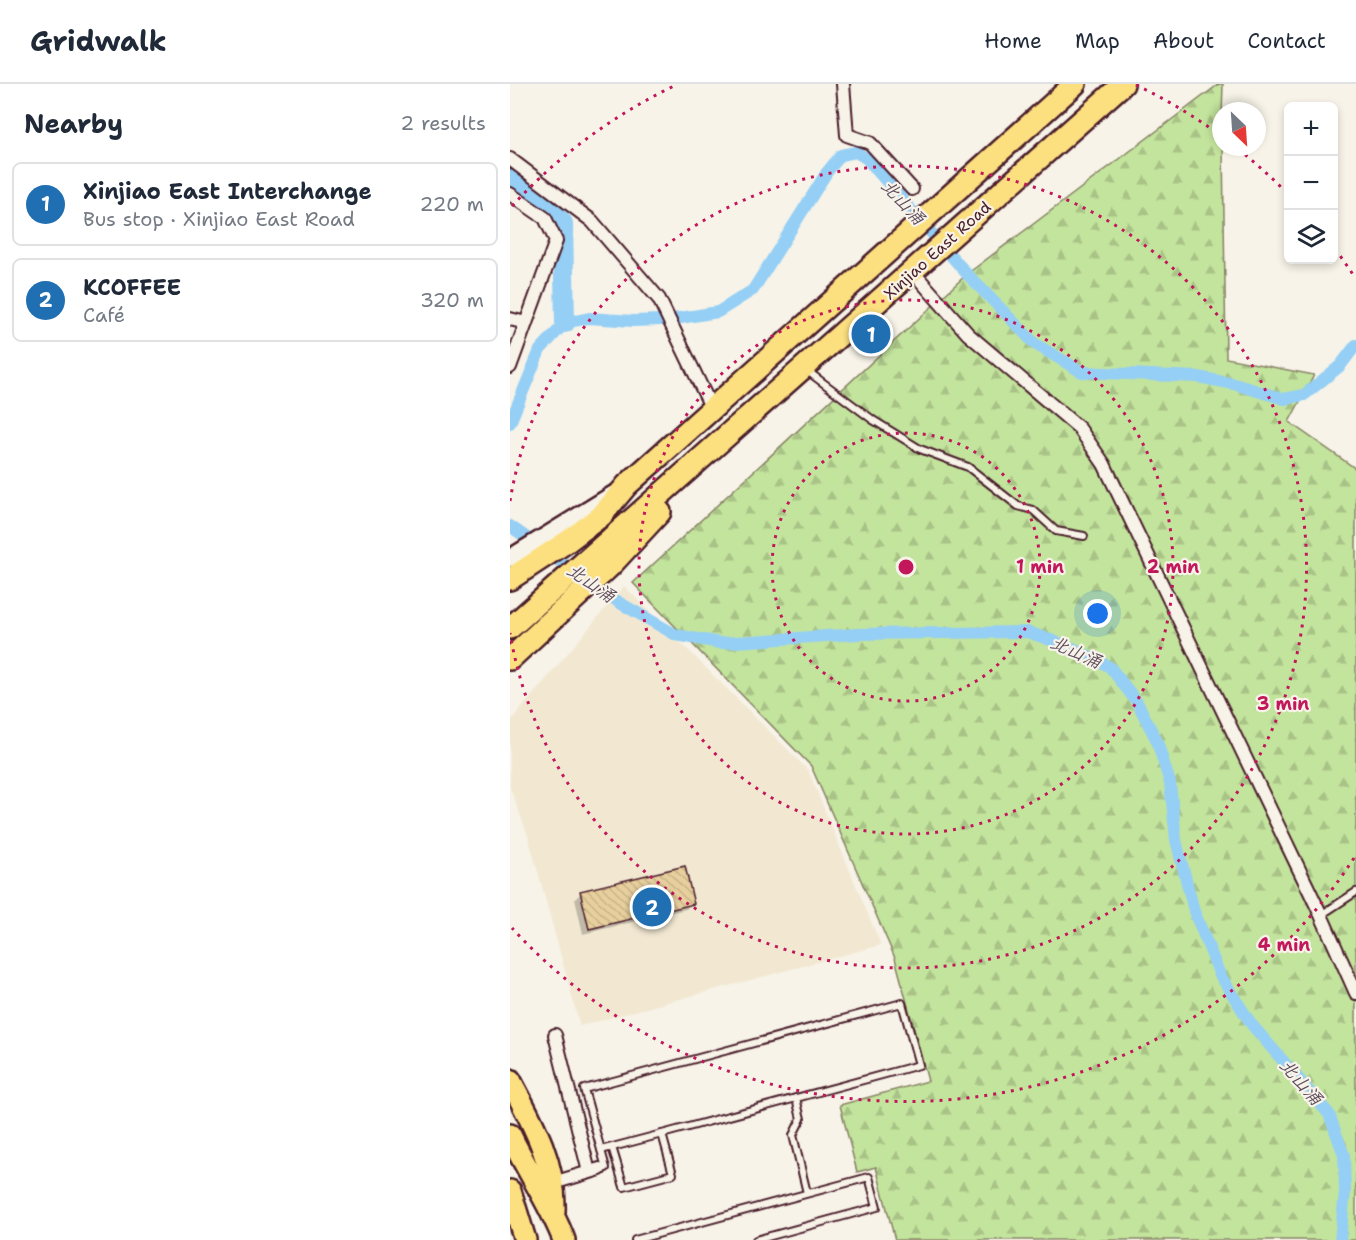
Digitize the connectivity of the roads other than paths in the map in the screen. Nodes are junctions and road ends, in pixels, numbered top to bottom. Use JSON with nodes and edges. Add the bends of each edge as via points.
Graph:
{"nodes":[{"id":1,"x":843,"y":84,"type":"edge"},
{"id":2,"x":1076,"y":84,"type":"edge"},
{"id":3,"x":1123,"y":84,"type":"edge"},
{"id":4,"x":510,"y":159,"type":"edge"},
{"id":5,"x":912,"y":189,"type":"dead end"},
{"id":6,"x":510,"y":194,"type":"edge"},
{"id":7,"x":919,"y":266,"type":"junction"},
{"id":8,"x":510,"y":319,"type":"edge"},
{"id":9,"x":526,"y":323,"type":"junction"},
{"id":10,"x":510,"y":367,"type":"edge"},
{"id":11,"x":804,"y":368,"type":"junction"},
{"id":12,"x":712,"y":409,"type":"junction"},
{"id":13,"x":755,"y":411,"type":"junction"},
{"id":14,"x":1084,"y":536,"type":"dead end"},
{"id":15,"x":513,"y":570,"type":"edge"},
{"id":16,"x":510,"y":628,"type":"edge"},
{"id":17,"x":510,"y":659,"type":"edge"},
{"id":18,"x":1356,"y":892,"type":"edge"},
{"id":19,"x":1321,"y":915,"type":"junction"},
{"id":20,"x":1356,"y":993,"type":"edge"},
{"id":21,"x":555,"y":1035,"type":"dead end"},
{"id":22,"x":510,"y":1080,"type":"edge"},
{"id":23,"x":796,"y":1098,"type":"junction"},
{"id":24,"x":662,"y":1134,"type":"junction"},
{"id":25,"x":510,"y":1135,"type":"edge"},
{"id":26,"x":612,"y":1148,"type":"junction"},
{"id":27,"x":601,"y":1150,"type":"junction"},
{"id":28,"x":617,"y":1165,"type":"junction"},
{"id":29,"x":599,"y":1170,"type":"junction"},
{"id":30,"x":553,"y":1183,"type":"junction"},
{"id":31,"x":510,"y":1191,"type":"edge"},
{"id":32,"x":807,"y":1193,"type":"junction"},
{"id":33,"x":554,"y":1212,"type":"junction"},
{"id":34,"x":525,"y":1240,"type":"edge"},
{"id":35,"x":564,"y":1240,"type":"edge"},
{"id":36,"x":635,"y":1240,"type":"edge"},
{"id":37,"x":756,"y":1240,"type":"edge"}],
"edges":[{"from":1,"to":5,"type":"street","via":[[847,135],[870,143]]},
{"from":2,"to":12,"type":"highway","name":"Xinjiao East Road"},
{"from":3,"to":7,"type":"highway","name":"Xinjiao East Road"},
{"from":4,"to":12,"type":"street","via":[[592,221],[659,299]]},
{"from":6,"to":9,"type":"street","via":[[545,218],[556,241]]},
{"from":7,"to":11,"type":"highway","name":"Xinjiao East Road"},
{"from":7,"to":19,"type":"street","via":[[968,334],[1079,428],[1104,464]]},
{"from":8,"to":9,"type":"street"},
{"from":9,"to":10,"type":"street"},
{"from":11,"to":13,"type":"highway","name":"Xinjiao East Road"},
{"from":11,"to":14,"type":"lane","via":[[873,420],[920,449],[968,467],[1018,506],[1033,510],[1056,531]]},
{"from":12,"to":15,"type":"highway","name":"Xinjiao East Road","via":[[627,485],[600,516],[562,535]]},
{"from":13,"to":16,"type":"highway","name":"Xinjiao East Road"},
{"from":13,"to":17,"type":"highway","via":[[611,565]]},
{"from":18,"to":19,"type":"lane"},
{"from":19,"to":20,"type":"street"},
{"from":21,"to":29,"type":"street"},
{"from":22,"to":30,"type":"highway","via":[[541,1144]]},
{"from":23,"to":24,"type":"lane"},
{"from":23,"to":27,"type":"lane","via":[[919,1065],[902,1003],[584,1089]]},
{"from":23,"to":32,"type":"lane","via":[[801,1119],[793,1135]]},
{"from":24,"to":26,"type":"lane"},
{"from":24,"to":28,"type":"lane","via":[[673,1174],[624,1187]]},
{"from":25,"to":33,"type":"highway"},
{"from":26,"to":27,"type":"lane"},
{"from":26,"to":28,"type":"lane"},
{"from":27,"to":29,"type":"lane"},
{"from":28,"to":29,"type":"lane"},
{"from":29,"to":30,"type":"street"},
{"from":30,"to":33,"type":"highway"},
{"from":31,"to":34,"type":"highway"},
{"from":32,"to":36,"type":"lane"},
{"from":32,"to":37,"type":"lane","via":[[869,1177],[877,1207]]},
{"from":33,"to":35,"type":"highway"}]}
